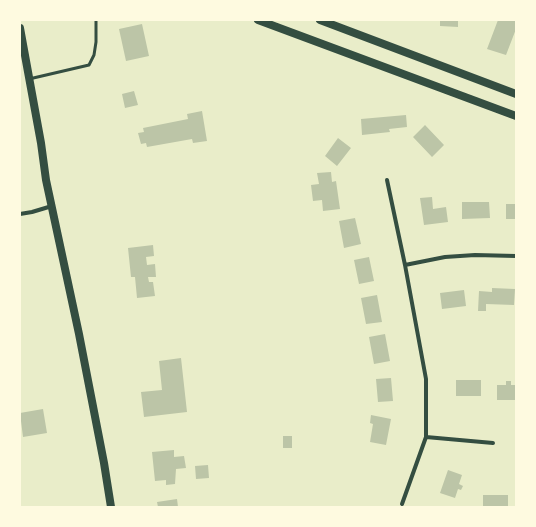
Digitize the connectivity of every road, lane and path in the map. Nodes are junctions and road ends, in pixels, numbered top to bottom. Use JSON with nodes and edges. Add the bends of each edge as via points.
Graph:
{"nodes":[{"id":1,"x":96,"y":20,"type":"edge"},
{"id":2,"x":258,"y":20,"type":"edge"},
{"id":3,"x":320,"y":20,"type":"edge"},
{"id":4,"x":20,"y":28,"type":"edge"},
{"id":5,"x":29,"y":79,"type":"junction"},
{"id":6,"x":516,"y":94,"type":"edge"},
{"id":7,"x":516,"y":116,"type":"edge"},
{"id":8,"x":387,"y":180,"type":"dead end"},
{"id":9,"x":52,"y":206,"type":"junction"},
{"id":10,"x":20,"y":214,"type":"edge"},
{"id":11,"x":516,"y":256,"type":"edge"},
{"id":12,"x":405,"y":265,"type":"junction"},
{"id":13,"x":426,"y":437,"type":"junction"},
{"id":14,"x":493,"y":444,"type":"dead end"},
{"id":15,"x":402,"y":504,"type":"dead end"},
{"id":16,"x":111,"y":507,"type":"edge"}],
"edges":[{"from":1,"to":5,"type":"lane","via":[[94,55],[89,65]]},
{"from":2,"to":7,"type":"main road"},
{"from":3,"to":6,"type":"main road"},
{"from":4,"to":5,"type":"main road"},
{"from":5,"to":9,"type":"main road"},
{"from":8,"to":12,"type":"street"},
{"from":9,"to":10,"type":"street"},
{"from":9,"to":16,"type":"main road"},
{"from":11,"to":12,"type":"street","via":[[445,257]]},
{"from":12,"to":13,"type":"street","via":[[426,379]]},
{"from":13,"to":14,"type":"street"},
{"from":13,"to":15,"type":"street"}]}
